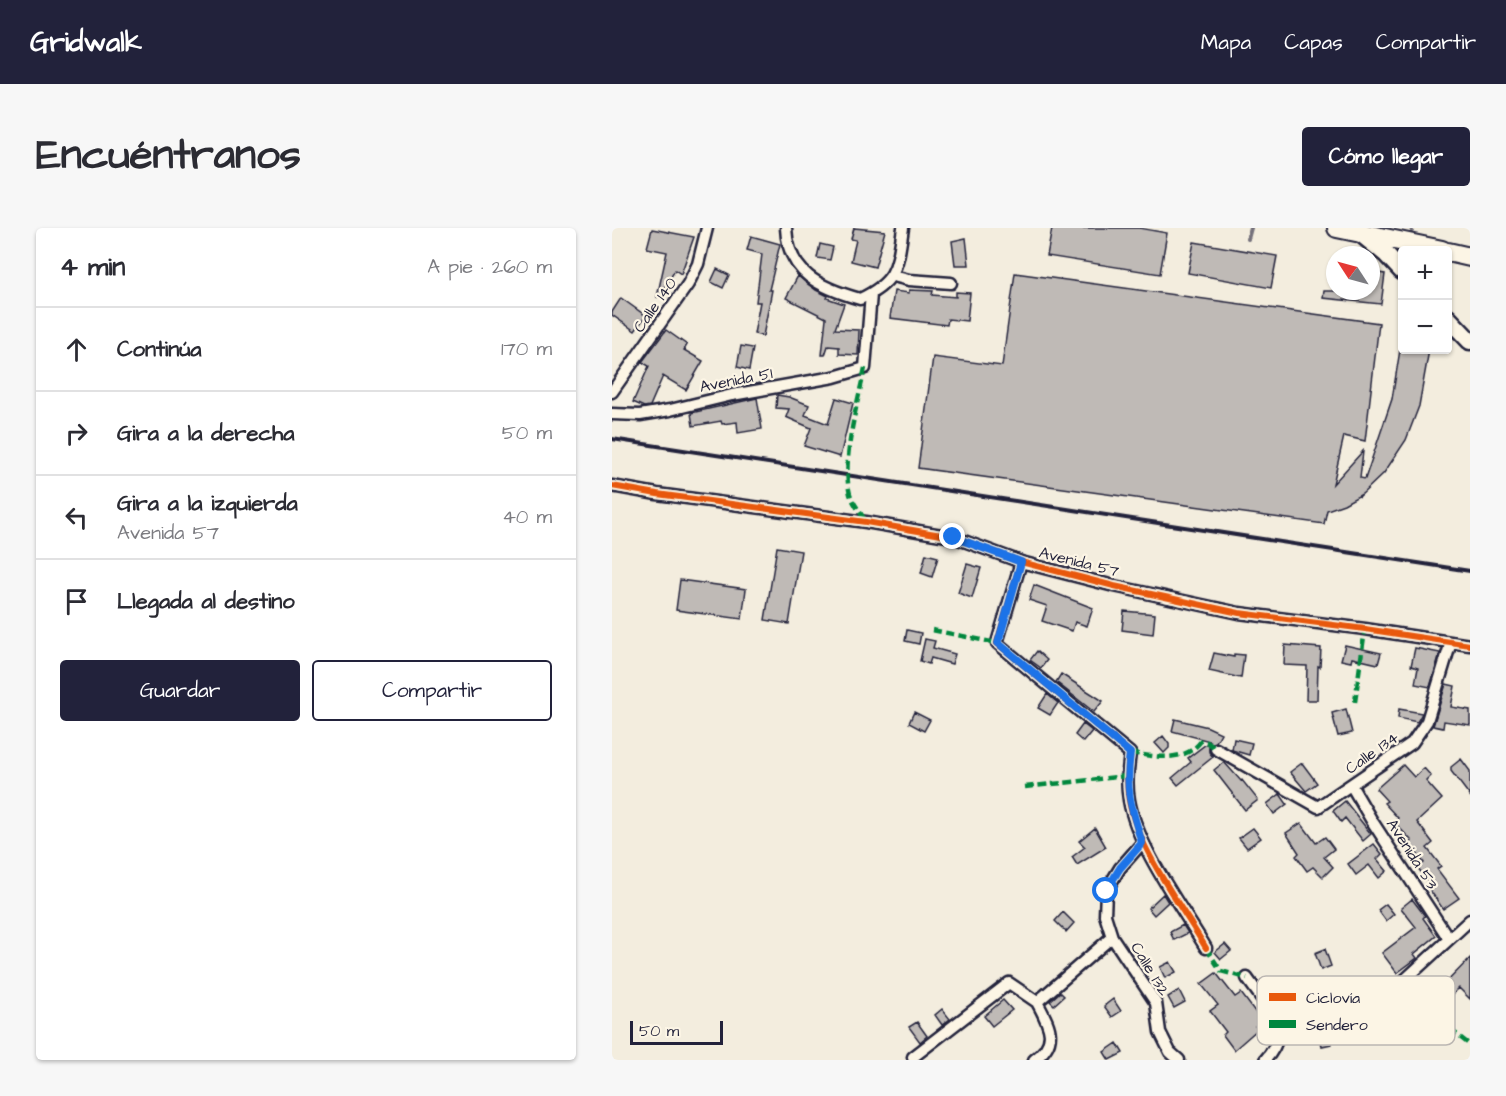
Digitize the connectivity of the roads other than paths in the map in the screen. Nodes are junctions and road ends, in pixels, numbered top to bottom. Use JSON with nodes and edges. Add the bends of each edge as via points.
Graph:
{"nodes":[{"id":1,"x":707,"y":228,"type":"edge"},
{"id":2,"x":786,"y":228,"type":"edge"},
{"id":3,"x":903,"y":228,"type":"edge"},
{"id":4,"x":1337,"y":228,"type":"edge"},
{"id":5,"x":1358,"y":232,"type":"junction"},
{"id":6,"x":1423,"y":246,"type":"edge"},
{"id":7,"x":1452,"y":253,"type":"edge"},
{"id":8,"x":1470,"y":257,"type":"edge"},
{"id":9,"x":1398,"y":267,"type":"edge"},
{"id":10,"x":893,"y":276,"type":"junction"},
{"id":11,"x":951,"y":283,"type":"dead end"},
{"id":12,"x":871,"y":294,"type":"junction"},
{"id":13,"x":1452,"y":322,"type":"edge"},
{"id":14,"x":1470,"y":341,"type":"edge"},
{"id":15,"x":612,"y":392,"type":"edge"},
{"id":16,"x":612,"y":414,"type":"edge"},
{"id":17,"x":612,"y":486,"type":"edge"},
{"id":18,"x":1021,"y":562,"type":"junction"},
{"id":19,"x":1451,"y":642,"type":"junction"},
{"id":20,"x":1470,"y":645,"type":"edge"},
{"id":21,"x":1216,"y":749,"type":"dead end"},
{"id":22,"x":1351,"y":785,"type":"junction"},
{"id":23,"x":1142,"y":843,"type":"junction"},
{"id":24,"x":1470,"y":920,"type":"edge"},
{"id":25,"x":1112,"y":937,"type":"junction"},
{"id":26,"x":1449,"y":939,"type":"junction"},
{"id":27,"x":1206,"y":948,"type":"dead end"},
{"id":28,"x":1409,"y":976,"type":"edge"},
{"id":29,"x":1247,"y":978,"type":"dead end"},
{"id":30,"x":1257,"y":992,"type":"edge"},
{"id":31,"x":1037,"y":1002,"type":"junction"},
{"id":32,"x":1275,"y":1045,"type":"edge"},
{"id":33,"x":913,"y":1057,"type":"dead end"},
{"id":34,"x":1034,"y":1060,"type":"edge"},
{"id":35,"x":1179,"y":1060,"type":"edge"},
{"id":36,"x":1265,"y":1060,"type":"edge"}],
"edges":[{"from":1,"to":15,"type":"street","name":"Calle 140","via":[[698,264],[688,284]]},
{"from":2,"to":12,"type":"street","via":[[787,241],[803,273],[832,291],[860,299]]},
{"from":3,"to":10,"type":"street"},
{"from":4,"to":5,"type":"main road"},
{"from":5,"to":6,"type":"main road"},
{"from":5,"to":9,"type":"main road"},
{"from":7,"to":8,"type":"main road"},
{"from":10,"to":11,"type":"street"},
{"from":10,"to":12,"type":"street"},
{"from":12,"to":16,"type":"street","name":"Avenida 51","via":[[865,368],[670,410]]},
{"from":13,"to":14,"type":"main road"},
{"from":17,"to":18,"type":"street","name":"Avenida 57","via":[[953,537]]},
{"from":18,"to":19,"type":"street","name":"Avenida 57","via":[[1239,613]]},
{"from":18,"to":23,"type":"street","via":[[998,643],[1130,753],[1129,801]]},
{"from":19,"to":20,"type":"street","name":"Avenida 57"},
{"from":19,"to":22,"type":"street","name":"Calle 134","via":[[1426,721],[1412,743]]},
{"from":21,"to":22,"type":"street","name":"Calle 134","via":[[1318,807]]},
{"from":22,"to":26,"type":"street","name":"Avenida 53"},
{"from":23,"to":25,"type":"street","name":"Calle 132","via":[[1106,891],[1105,915]]},
{"from":23,"to":27,"type":"street"},
{"from":24,"to":26,"type":"street"},
{"from":25,"to":31,"type":"street"},
{"from":25,"to":35,"type":"street","name":"Calle 132","via":[[1156,1003],[1160,1032]]},
{"from":26,"to":28,"type":"street"},
{"from":29,"to":30,"type":"street"},
{"from":31,"to":33,"type":"street","via":[[1009,983]]},
{"from":31,"to":34,"type":"street","via":[[1050,1026],[1051,1039]]},
{"from":32,"to":36,"type":"street"}]}
